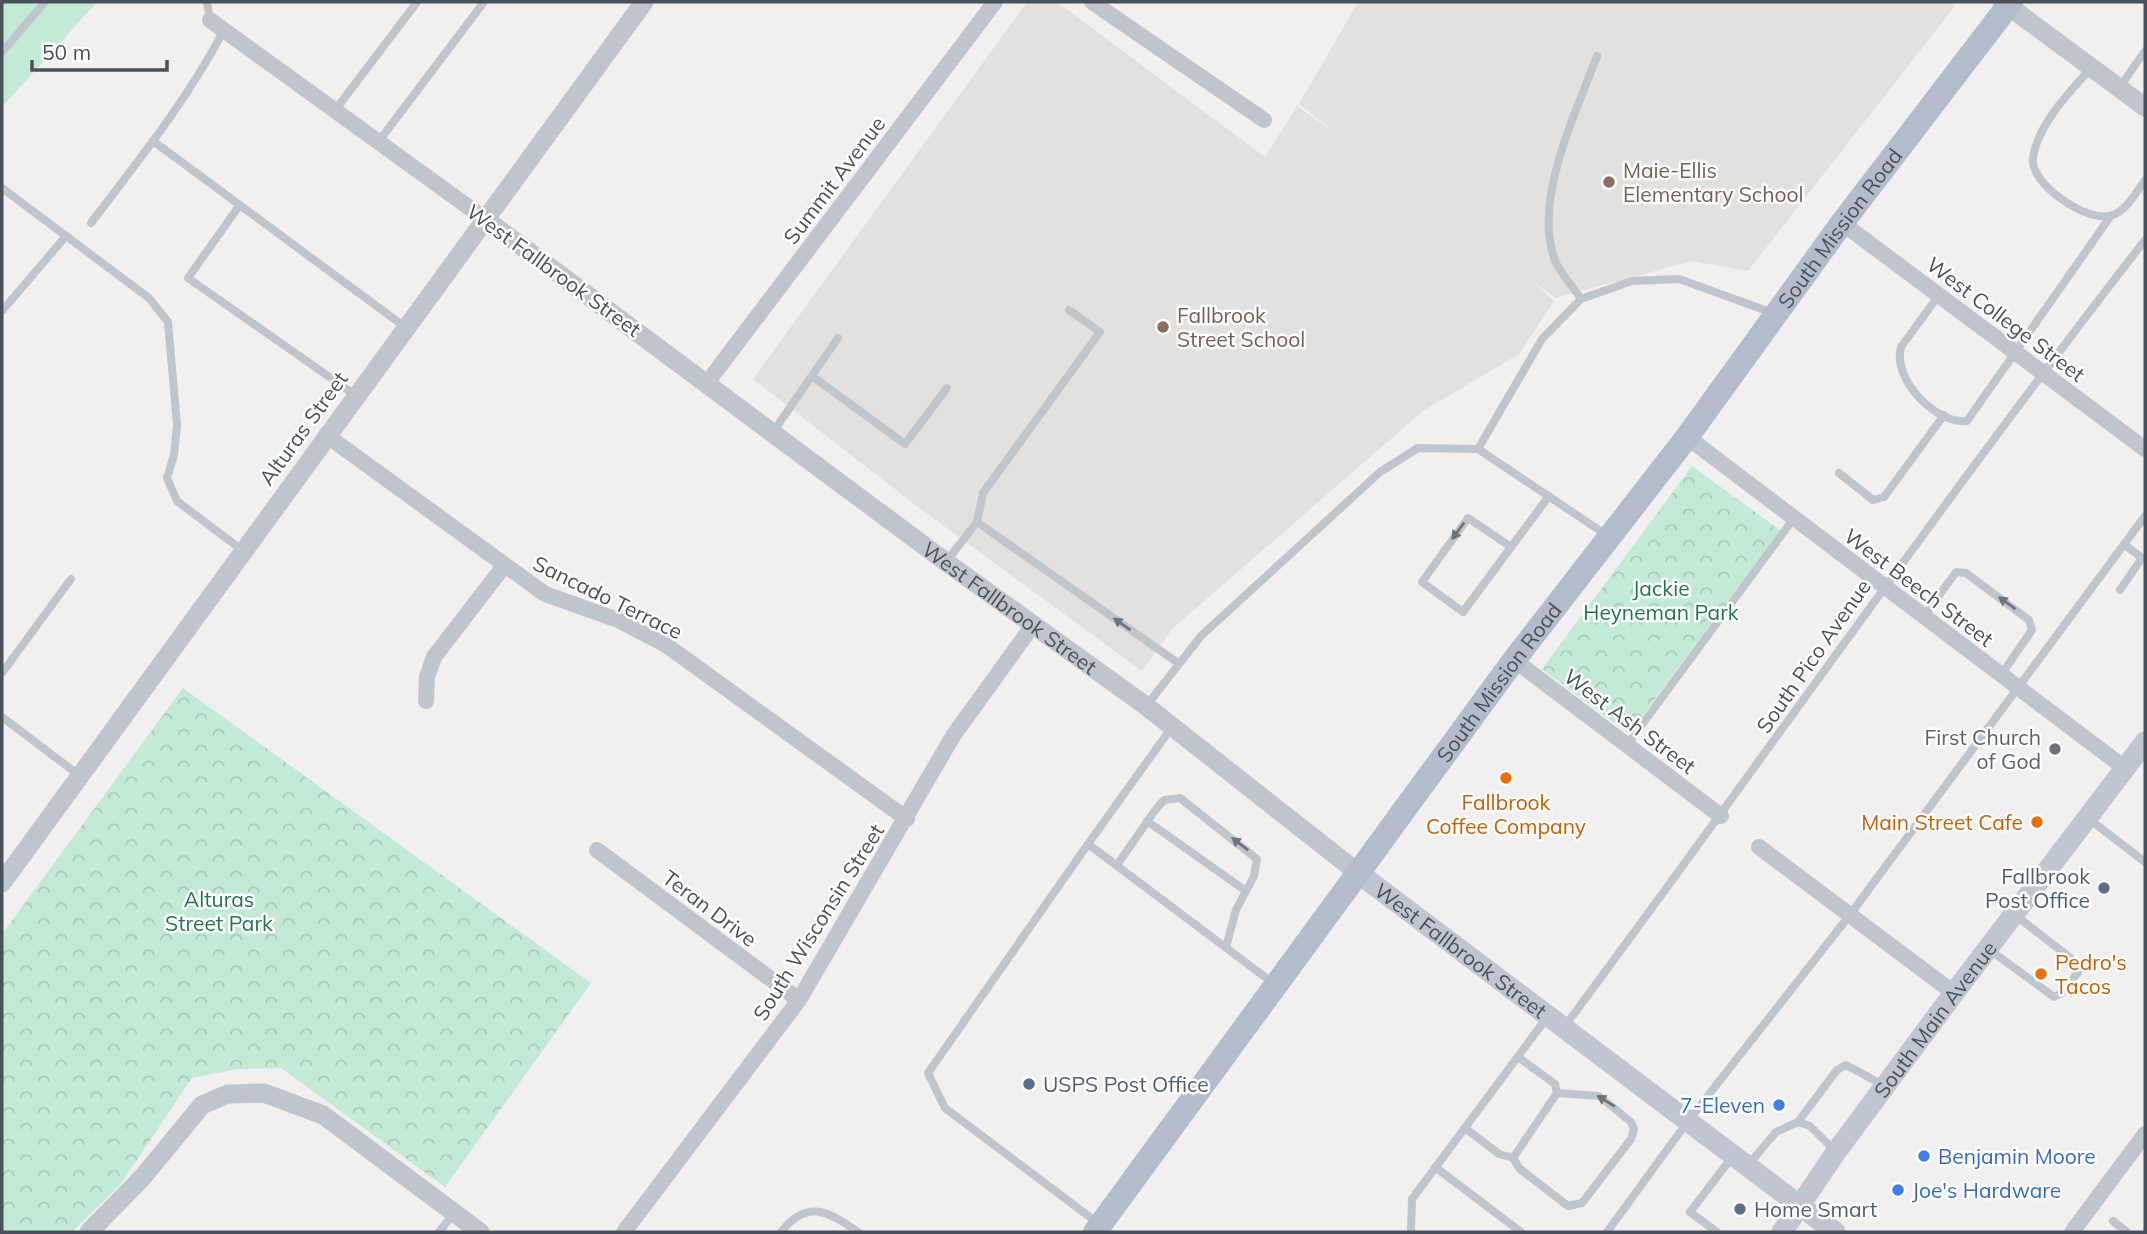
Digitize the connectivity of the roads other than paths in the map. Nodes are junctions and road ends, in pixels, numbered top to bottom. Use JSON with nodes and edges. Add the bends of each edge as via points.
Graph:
{"nodes":[{"id":1,"x":45,"y":2,"type":"edge"},
{"id":2,"x":207,"y":2,"type":"edge"},
{"id":3,"x":417,"y":2,"type":"edge"},
{"id":4,"x":484,"y":2,"type":"edge"},
{"id":5,"x":995,"y":2,"type":"edge"},
{"id":6,"x":1092,"y":2,"type":"edge"},
{"id":7,"x":2008,"y":3,"type":"edge"},
{"id":8,"x":637,"y":6,"type":"edge"},
{"id":9,"x":210,"y":20,"type":"joint"},
{"id":10,"x":225,"y":30,"type":"junction"},
{"id":11,"x":2145,"y":51,"type":"edge"},
{"id":12,"x":2,"y":52,"type":"edge"},
{"id":13,"x":1597,"y":56,"type":"dead end"},
{"id":14,"x":2091,"y":68,"type":"junction"},
{"id":15,"x":2119,"y":88,"type":"junction"},
{"id":16,"x":2145,"y":107,"type":"edge"},
{"id":17,"x":336,"y":109,"type":"junction"},
{"id":18,"x":1264,"y":120,"type":"dead end"},
{"id":19,"x":153,"y":141,"type":"junction"},
{"id":20,"x":379,"y":141,"type":"junction"},
{"id":21,"x":2145,"y":180,"type":"edge"},
{"id":22,"x":2,"y":188,"type":"edge"},
{"id":23,"x":239,"y":206,"type":"junction"},
{"id":24,"x":2110,"y":217,"type":"junction"},
{"id":25,"x":485,"y":219,"type":"junction"},
{"id":26,"x":91,"y":223,"type":"dead end"},
{"id":27,"x":1842,"y":223,"type":"junction"},
{"id":28,"x":66,"y":236,"type":"junction"},
{"id":29,"x":2145,"y":240,"type":"edge"},
{"id":30,"x":1939,"y":295,"type":"junction"},
{"id":31,"x":1581,"y":299,"type":"junction"},
{"id":32,"x":1069,"y":310,"type":"dead end"},
{"id":33,"x":2,"y":311,"type":"edge"},
{"id":34,"x":1776,"y":315,"type":"junction"},
{"id":35,"x":405,"y":327,"type":"junction"},
{"id":36,"x":838,"y":338,"type":"dead end"},
{"id":37,"x":2015,"y":352,"type":"junction"},
{"id":38,"x":2042,"y":373,"type":"junction"},
{"id":39,"x":812,"y":376,"type":"junction"},
{"id":40,"x":707,"y":383,"type":"junction"},
{"id":41,"x":947,"y":388,"type":"dead end"},
{"id":42,"x":355,"y":396,"type":"junction"},
{"id":43,"x":1944,"y":415,"type":"junction"},
{"id":44,"x":773,"y":432,"type":"junction"},
{"id":45,"x":326,"y":435,"type":"junction"},
{"id":46,"x":1687,"y":437,"type":"junction"},
{"id":47,"x":1478,"y":449,"type":"junction"},
{"id":48,"x":2145,"y":449,"type":"edge"},
{"id":49,"x":1839,"y":474,"type":"dead end"},
{"id":50,"x":1549,"y":496,"type":"junction"},
{"id":51,"x":2145,"y":516,"type":"edge"},
{"id":52,"x":1794,"y":518,"type":"junction"},
{"id":53,"x":977,"y":522,"type":"junction"},
{"id":54,"x":1610,"y":538,"type":"junction"},
{"id":55,"x":2124,"y":544,"type":"junction"},
{"id":56,"x":1511,"y":547,"type":"junction"},
{"id":57,"x":242,"y":550,"type":"junction"},
{"id":58,"x":946,"y":562,"type":"junction"},
{"id":59,"x":504,"y":566,"type":"junction"},
{"id":60,"x":71,"y":579,"type":"dead end"},
{"id":61,"x":1884,"y":586,"type":"junction"},
{"id":62,"x":2120,"y":590,"type":"dead end"},
{"id":63,"x":1924,"y":616,"type":"junction"},
{"id":64,"x":1033,"y":625,"type":"junction"},
{"id":65,"x":1514,"y":660,"type":"junction"},
{"id":66,"x":1178,"y":663,"type":"junction"},
{"id":67,"x":2,"y":673,"type":"edge"},
{"id":68,"x":2001,"y":675,"type":"junction"},
{"id":69,"x":2017,"y":687,"type":"junction"},
{"id":70,"x":426,"y":701,"type":"dead end"},
{"id":71,"x":1146,"y":706,"type":"junction"},
{"id":72,"x":2,"y":717,"type":"edge"},
{"id":73,"x":1172,"y":727,"type":"junction"},
{"id":74,"x":2145,"y":742,"type":"edge"},
{"id":75,"x":1627,"y":745,"type":"junction"},
{"id":76,"x":2126,"y":769,"type":"junction"},
{"id":77,"x":80,"y":776,"type":"junction"},
{"id":78,"x":1721,"y":816,"type":"junction"},
{"id":79,"x":907,"y":819,"type":"junction"},
{"id":80,"x":2088,"y":819,"type":"junction"},
{"id":81,"x":1147,"y":821,"type":"junction"},
{"id":82,"x":1088,"y":844,"type":"junction"},
{"id":83,"x":1759,"y":847,"type":"dead end"},
{"id":84,"x":597,"y":850,"type":"dead end"},
{"id":85,"x":2145,"y":862,"type":"edge"},
{"id":86,"x":1117,"y":865,"type":"junction"},
{"id":87,"x":1357,"y":872,"type":"junction"},
{"id":88,"x":2,"y":883,"type":"edge"},
{"id":89,"x":1246,"y":891,"type":"junction"},
{"id":90,"x":2013,"y":914,"type":"junction"},
{"id":91,"x":1850,"y":916,"type":"junction"},
{"id":92,"x":1226,"y":947,"type":"junction"},
{"id":93,"x":1987,"y":948,"type":"junction"},
{"id":94,"x":1274,"y":984,"type":"junction"},
{"id":95,"x":1954,"y":993,"type":"junction"},
{"id":96,"x":799,"y":1000,"type":"junction"},
{"id":97,"x":1556,"y":1022,"type":"junction"},
{"id":98,"x":1518,"y":1057,"type":"junction"},
{"id":99,"x":1885,"y":1086,"type":"junction"},
{"id":100,"x":1557,"y":1093,"type":"junction"},
{"id":101,"x":1688,"y":1121,"type":"junction"},
{"id":102,"x":1798,"y":1122,"type":"junction"},
{"id":103,"x":1465,"y":1128,"type":"junction"},
{"id":104,"x":2145,"y":1134,"type":"edge"},
{"id":105,"x":1836,"y":1152,"type":"junction"},
{"id":106,"x":1513,"y":1158,"type":"junction"},
{"id":107,"x":1740,"y":1161,"type":"junction"},
{"id":108,"x":1435,"y":1167,"type":"junction"},
{"id":109,"x":1800,"y":1206,"type":"junction"},
{"id":110,"x":454,"y":1213,"type":"junction"},
{"id":111,"x":2113,"y":1221,"type":"dead end"},
{"id":112,"x":1097,"y":1229,"type":"edge"},
{"id":113,"x":90,"y":1232,"type":"edge"},
{"id":114,"x":439,"y":1232,"type":"edge"},
{"id":115,"x":480,"y":1232,"type":"edge"},
{"id":116,"x":624,"y":1232,"type":"edge"},
{"id":117,"x":781,"y":1232,"type":"edge"},
{"id":118,"x":858,"y":1232,"type":"edge"},
{"id":119,"x":1412,"y":1232,"type":"edge"},
{"id":120,"x":1521,"y":1232,"type":"edge"},
{"id":121,"x":1607,"y":1232,"type":"edge"},
{"id":122,"x":1717,"y":1232,"type":"edge"},
{"id":123,"x":1782,"y":1232,"type":"edge"},
{"id":124,"x":1835,"y":1232,"type":"edge"},
{"id":125,"x":2073,"y":1232,"type":"edge"},
{"id":126,"x":2127,"y":1232,"type":"edge"}],
"edges":[{"from":1,"to":12,"type":"lane"},
{"from":2,"to":9,"type":"lane"},
{"from":3,"to":17,"type":"lane"},
{"from":4,"to":20,"type":"lane"},
{"from":5,"to":40,"type":"street","name":"Summit Avenue"},
{"from":6,"to":18,"type":"street"},
{"from":7,"to":14,"type":"street"},
{"from":7,"to":27,"type":"main road","name":"South Mission Road"},
{"from":8,"to":25,"type":"street","name":"Alturas Street"},
{"from":9,"to":10,"type":"street","name":"West Fallbrook Street"},
{"from":10,"to":17,"type":"street","name":"West Fallbrook Street"},
{"from":10,"to":19,"type":"lane"},
{"from":11,"to":15,"type":"lane"},
{"from":13,"to":31,"type":"lane","via":[[1569,131],[1548,220],[1556,263]]},
{"from":14,"to":15,"type":"street"},
{"from":14,"to":24,"type":"lane","via":[[2045,129],[2032,162],[2046,188],[2097,217]]},
{"from":15,"to":16,"type":"street"},
{"from":17,"to":20,"type":"street","name":"West Fallbrook Street"},
{"from":19,"to":23,"type":"lane"},
{"from":19,"to":26,"type":"lane"},
{"from":20,"to":25,"type":"street","name":"West Fallbrook Street"},
{"from":21,"to":24,"type":"lane","via":[[2120,212]]},
{"from":22,"to":28,"type":"lane"},
{"from":23,"to":35,"type":"lane"},
{"from":23,"to":42,"type":"lane","via":[[188,278]]},
{"from":24,"to":37,"type":"lane"},
{"from":25,"to":35,"type":"street","name":"Alturas Street"},
{"from":25,"to":40,"type":"street","name":"West Fallbrook Street"},
{"from":27,"to":30,"type":"street","name":"West College Street"},
{"from":27,"to":34,"type":"main road","name":"South Mission Road"},
{"from":28,"to":33,"type":"lane"},
{"from":28,"to":57,"type":"lane","via":[[149,298],[168,322],[177,425],[167,478],[177,501]]},
{"from":29,"to":38,"type":"lane","name":"South Pico Avenue"},
{"from":30,"to":37,"type":"street","name":"West College Street"},
{"from":30,"to":43,"type":"lane","via":[[1899,356],[1912,389]]},
{"from":31,"to":34,"type":"lane","via":[[1632,281],[1679,279]]},
{"from":31,"to":47,"type":"lane","via":[[1542,339]]},
{"from":32,"to":53,"type":"lane","via":[[1100,332],[984,493]]},
{"from":34,"to":46,"type":"main road","name":"South Mission Road"},
{"from":35,"to":42,"type":"street","name":"Alturas Street"},
{"from":36,"to":39,"type":"lane"},
{"from":37,"to":38,"type":"street","name":"West College Street"},
{"from":37,"to":43,"type":"lane","via":[[1967,421]]},
{"from":38,"to":48,"type":"street","name":"West College Street"},
{"from":38,"to":61,"type":"lane","name":"South Pico Avenue"},
{"from":39,"to":41,"type":"lane","via":[[905,444]]},
{"from":39,"to":44,"type":"lane"},
{"from":40,"to":44,"type":"street","name":"West Fallbrook Street"},
{"from":42,"to":45,"type":"street","name":"Alturas Street"},
{"from":43,"to":49,"type":"lane","via":[[1884,497],[1873,500]]},
{"from":44,"to":58,"type":"street","name":"West Fallbrook Street"},
{"from":45,"to":57,"type":"street","name":"Alturas Street"},
{"from":45,"to":59,"type":"street","name":"Sancado Terrace"},
{"from":46,"to":52,"type":"street","name":"West Beech Street"},
{"from":46,"to":54,"type":"main road","name":"South Mission Road"},
{"from":47,"to":50,"type":"lane"},
{"from":47,"to":66,"type":"lane","via":[[1418,447],[1380,472],[1201,636]]},
{"from":50,"to":54,"type":"lane"},
{"from":50,"to":56,"type":"lane"},
{"from":51,"to":55,"type":"lane"},
{"from":52,"to":61,"type":"street","name":"West Beech Street"},
{"from":52,"to":75,"type":"lane"},
{"from":53,"to":58,"type":"lane"},
{"from":66,"to":53,"type":"lane","one_way":true},
{"from":54,"to":65,"type":"main road","name":"South Mission Road"},
{"from":55,"to":62,"type":"lane","via":[[2142,558]]},
{"from":55,"to":69,"type":"lane"},
{"from":56,"to":56,"type":"lane","one_way":true,"via":[[1468,518],[1422,582],[1463,612]]},
{"from":57,"to":77,"type":"street","name":"Alturas Street"},
{"from":58,"to":64,"type":"street","name":"West Fallbrook Street"},
{"from":59,"to":70,"type":"street","via":[[434,657]]},
{"from":59,"to":79,"type":"street","name":"Sancado Terrace","via":[[545,594],[618,620],[666,645]]},
{"from":60,"to":67,"type":"lane"},
{"from":61,"to":63,"type":"street","name":"West Beech Street"},
{"from":61,"to":78,"type":"lane","name":"South Pico Avenue"},
{"from":63,"to":68,"type":"street","name":"West Beech Street"},
{"from":68,"to":63,"type":"lane","one_way":true,"via":[[2032,630],[2029,620],[1966,573],[1955,572]]},
{"from":64,"to":71,"type":"street","name":"West Fallbrook Street"},
{"from":64,"to":79,"type":"street","name":"South Wisconsin Street","via":[[953,736]]},
{"from":65,"to":75,"type":"street","name":"West Ash Street"},
{"from":65,"to":87,"type":"main road","name":"South Mission Road"},
{"from":66,"to":71,"type":"lane"},
{"from":68,"to":69,"type":"street","name":"West Beech Street"},
{"from":69,"to":76,"type":"street","name":"West Beech Street"},
{"from":69,"to":91,"type":"lane"},
{"from":71,"to":73,"type":"street","name":"West Fallbrook Street"},
{"from":72,"to":77,"type":"lane"},
{"from":73,"to":82,"type":"lane"},
{"from":73,"to":87,"type":"street","name":"West Fallbrook Street"},
{"from":74,"to":76,"type":"main road","name":"South Main Avenue"},
{"from":75,"to":78,"type":"street","name":"West Ash Street"},
{"from":76,"to":80,"type":"main road","name":"South Main Avenue"},
{"from":77,"to":88,"type":"street","name":"Alturas Street"},
{"from":78,"to":97,"type":"lane","name":"South Pico Avenue"},
{"from":79,"to":96,"type":"street","name":"South Wisconsin Street"},
{"from":80,"to":85,"type":"lane"},
{"from":80,"to":90,"type":"main road","name":"South Main Avenue"},
{"from":81,"to":86,"type":"lane"},
{"from":81,"to":89,"type":"lane"},
{"from":89,"to":81,"type":"lane","one_way":true,"via":[[1257,859],[1180,798],[1164,800]]},
{"from":82,"to":86,"type":"lane"},
{"from":82,"to":112,"type":"lane","via":[[928,1073],[945,1108]]},
{"from":83,"to":91,"type":"street"},
{"from":84,"to":96,"type":"street","name":"Teran Drive"},
{"from":86,"to":92,"type":"lane"},
{"from":87,"to":94,"type":"main road","name":"South Mission Road"},
{"from":87,"to":97,"type":"main road","name":"West Fallbrook Street"},
{"from":89,"to":92,"type":"lane"},
{"from":90,"to":93,"type":"main road","name":"South Main Avenue"},
{"from":90,"to":93,"type":"lane","via":[[2077,963],[2079,971],[2054,997]]},
{"from":91,"to":95,"type":"street"},
{"from":91,"to":101,"type":"lane"},
{"from":92,"to":94,"type":"lane"},
{"from":93,"to":95,"type":"main road","name":"South Main Avenue"},
{"from":94,"to":112,"type":"main road","name":"South Mission Road"},
{"from":95,"to":99,"type":"main road","name":"South Main Avenue"},
{"from":96,"to":116,"type":"street","name":"South Wisconsin Street"},
{"from":97,"to":98,"type":"lane","name":"South Pico Avenue"},
{"from":97,"to":101,"type":"main road","name":"West Fallbrook Street"},
{"from":98,"to":100,"type":"lane","via":[[1555,1084]]},
{"from":98,"to":103,"type":"lane","name":"South Pico Avenue"},
{"from":99,"to":102,"type":"lane","via":[[1846,1065]]},
{"from":99,"to":105,"type":"main road","name":"South Main Avenue"},
{"from":100,"to":106,"type":"lane"},
{"from":106,"to":100,"type":"lane","one_way":true,"via":[[1532,1179],[1574,1207],[1582,1203],[1631,1139],[1634,1129],[1623,1112],[1599,1096]]},
{"from":101,"to":107,"type":"main road","name":"West Fallbrook Street"},
{"from":101,"to":121,"type":"lane"},
{"from":102,"to":105,"type":"lane","via":[[1810,1126]]},
{"from":102,"to":107,"type":"lane","via":[[1776,1132]]},
{"from":103,"to":106,"type":"lane","via":[[1499,1154]]},
{"from":103,"to":108,"type":"lane","name":"South Pico Avenue"},
{"from":104,"to":125,"type":"street"},
{"from":105,"to":109,"type":"main road","name":"South Main Avenue"},
{"from":107,"to":109,"type":"main road","name":"West Fallbrook Street"},
{"from":107,"to":122,"type":"lane","via":[[1690,1212]]},
{"from":108,"to":119,"type":"lane","name":"South Pico Avenue","via":[[1412,1199]]},
{"from":108,"to":120,"type":"lane"},
{"from":109,"to":123,"type":"main road","name":"South Main Avenue"},
{"from":109,"to":124,"type":"main road","name":"West Fallbrook Street"},
{"from":110,"to":113,"type":"street","via":[[323,1115],[264,1093],[228,1094],[202,1105]]},
{"from":110,"to":114,"type":"lane"},
{"from":110,"to":115,"type":"street"},
{"from":111,"to":126,"type":"lane"},
{"from":117,"to":118,"type":"lane","via":[[794,1215],[812,1211],[836,1216]]}]}
